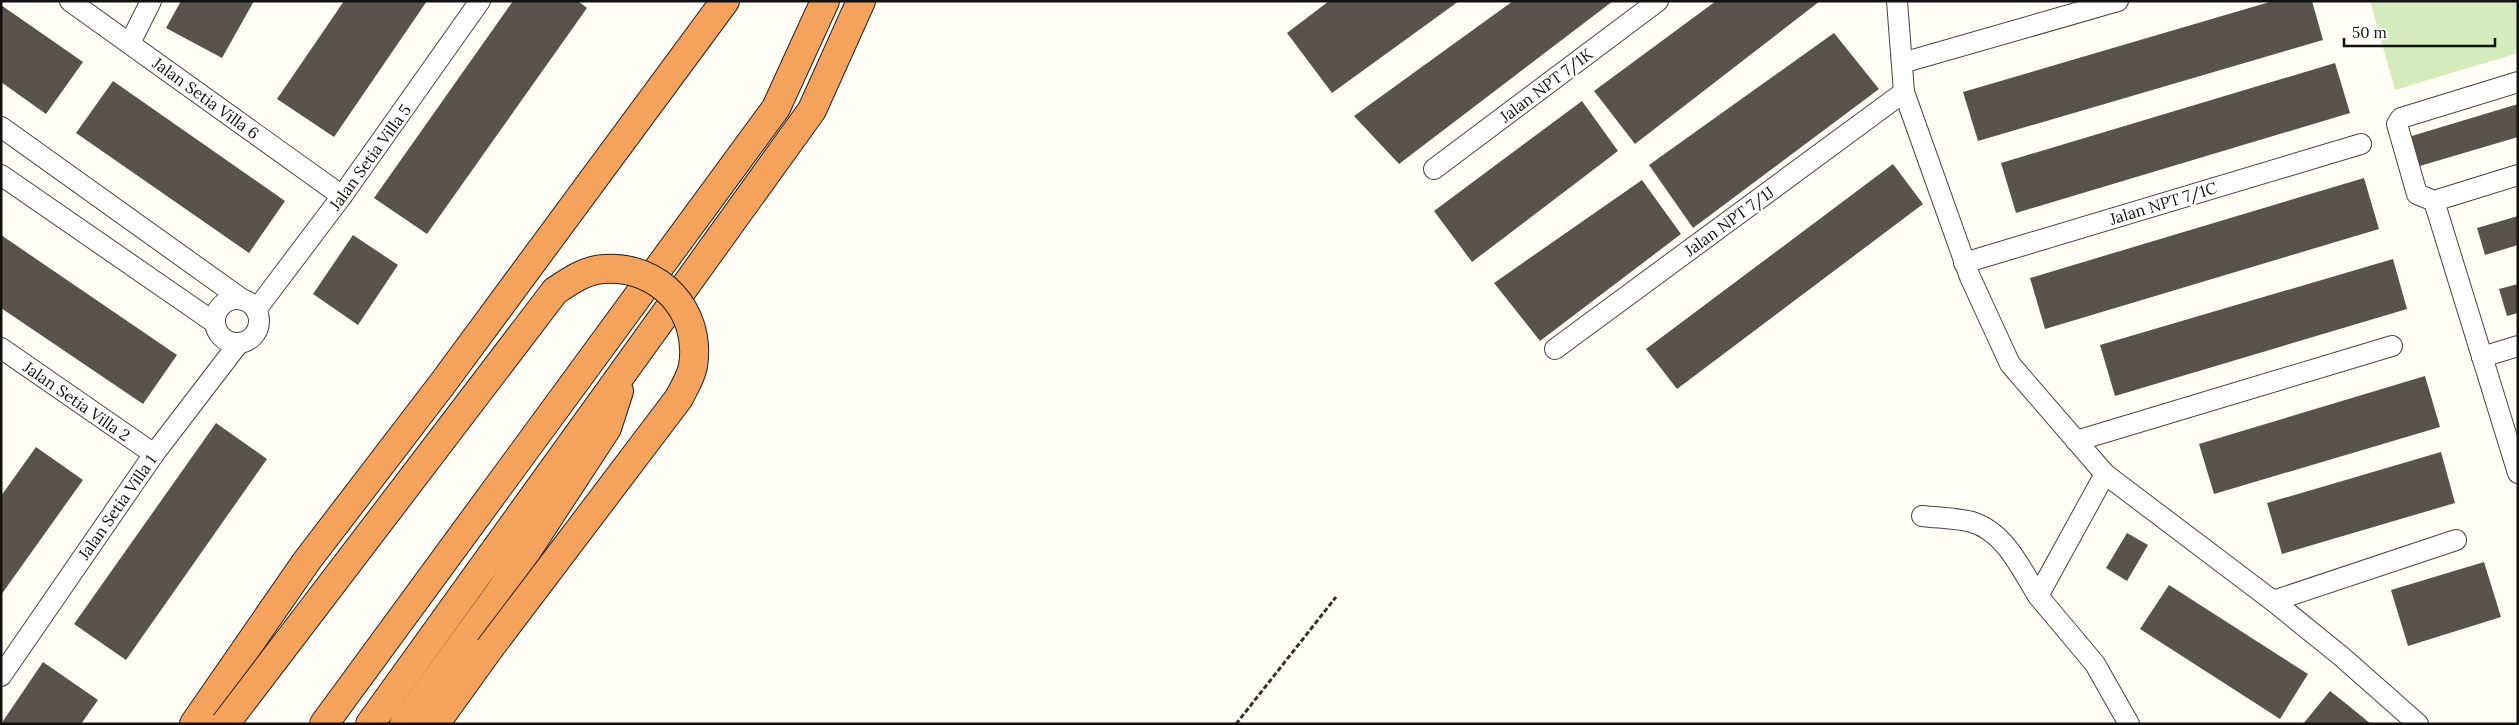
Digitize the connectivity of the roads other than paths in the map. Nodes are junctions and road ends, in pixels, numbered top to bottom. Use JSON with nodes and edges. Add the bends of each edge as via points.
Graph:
{"nodes":[{"id":1,"x":70,"y":1,"type":"edge"},
{"id":2,"x":151,"y":1,"type":"edge"},
{"id":3,"x":480,"y":1,"type":"edge"},
{"id":4,"x":725,"y":1,"type":"edge"},
{"id":5,"x":824,"y":1,"type":"edge"},
{"id":6,"x":861,"y":1,"type":"edge"},
{"id":7,"x":1658,"y":1,"type":"edge"},
{"id":8,"x":1897,"y":1,"type":"edge"},
{"id":9,"x":2118,"y":1,"type":"edge"},
{"id":10,"x":130,"y":43,"type":"junction"},
{"id":11,"x":1902,"y":63,"type":"junction"},
{"id":12,"x":2518,"y":82,"type":"edge"},
{"id":13,"x":1904,"y":92,"type":"junction"},
{"id":14,"x":1,"y":127,"type":"edge"},
{"id":15,"x":2361,"y":144,"type":"dead end"},
{"id":16,"x":1434,"y":169,"type":"dead end"},
{"id":17,"x":1,"y":175,"type":"edge"},
{"id":18,"x":2518,"y":175,"type":"edge"},
{"id":19,"x":342,"y":196,"type":"junction"},
{"id":20,"x":2434,"y":201,"type":"junction"},
{"id":21,"x":1964,"y":262,"type":"junction"},
{"id":22,"x":250,"y":305,"type":"junction"},
{"id":23,"x":215,"y":323,"type":"junction"},
{"id":24,"x":240,"y":343,"type":"junction"},
{"id":25,"x":2392,"y":346,"type":"dead end"},
{"id":26,"x":2518,"y":346,"type":"edge"},
{"id":27,"x":1,"y":348,"type":"edge"},
{"id":28,"x":1555,"y":349,"type":"dead end"},
{"id":29,"x":2482,"y":357,"type":"junction"},
{"id":30,"x":627,"y":366,"type":"junction"},
{"id":31,"x":2076,"y":441,"type":"junction"},
{"id":32,"x":154,"y":454,"type":"junction"},
{"id":33,"x":2518,"y":473,"type":"edge"},
{"id":34,"x":2105,"y":474,"type":"junction"},
{"id":35,"x":1922,"y":516,"type":"dead end"},
{"id":36,"x":2456,"y":540,"type":"dead end"},
{"id":37,"x":2038,"y":596,"type":"junction"},
{"id":38,"x":2273,"y":601,"type":"junction"},
{"id":39,"x":1,"y":676,"type":"edge"},
{"id":40,"x":194,"y":724,"type":"edge"},
{"id":41,"x":225,"y":724,"type":"edge"},
{"id":42,"x":324,"y":724,"type":"edge"},
{"id":43,"x":370,"y":724,"type":"edge"},
{"id":44,"x":404,"y":724,"type":"edge"},
{"id":45,"x":436,"y":724,"type":"edge"},
{"id":46,"x":2129,"y":724,"type":"edge"},
{"id":47,"x":2418,"y":724,"type":"edge"}],
"edges":[{"from":1,"to":10,"type":"street","name":"Jalan Setia Villa 6"},
{"from":2,"to":10,"type":"street"},
{"from":3,"to":19,"type":"street","name":"Jalan Setia Villa 5"},
{"from":4,"to":40,"type":"highway","via":[[443,383],[306,562]]},
{"from":5,"to":42,"type":"highway","via":[[776,108]]},
{"from":6,"to":30,"type":"highway","via":[[812,110]]},
{"from":7,"to":16,"type":"street","name":"Jalan NPT 7/1K"},
{"from":8,"to":11,"type":"street"},
{"from":9,"to":11,"type":"street"},
{"from":10,"to":19,"type":"street","name":"Jalan Setia Villa 6"},
{"from":11,"to":13,"type":"street"},
{"from":12,"to":20,"type":"street","via":[[2401,118],[2397,130],[2417,194]]},
{"from":13,"to":21,"type":"street"},
{"from":13,"to":28,"type":"street","name":"Jalan NPT 7/1J"},
{"from":14,"to":22,"type":"street"},
{"from":15,"to":21,"type":"street","name":"Jalan NPT 7/1C"},
{"from":17,"to":23,"type":"street"},
{"from":18,"to":20,"type":"street"},
{"from":19,"to":22,"type":"street","name":"Jalan Setia Villa 5"},
{"from":20,"to":29,"type":"street"},
{"from":21,"to":31,"type":"street","via":[[2010,364]]},
{"from":22,"to":23,"type":"street","via":[[233,300],[223,304],[216,312]]},
{"from":22,"to":24,"type":"street","via":[[258,327],[254,335]]},
{"from":23,"to":24,"type":"street","via":[[216,330],[226,340]]},
{"from":24,"to":32,"type":"street","name":"Jalan Setia Villa 1"},
{"from":25,"to":31,"type":"street"},
{"from":26,"to":29,"type":"street"},
{"from":27,"to":32,"type":"street","name":"Jalan Setia Villa 2"},
{"from":29,"to":33,"type":"street"},
{"from":30,"to":43,"type":"highway"},
{"from":30,"to":44,"type":"highway","via":[[607,428],[500,592]]},
{"from":31,"to":34,"type":"street"},
{"from":32,"to":39,"type":"street","name":"Jalan Setia Villa 1"},
{"from":34,"to":37,"type":"street"},
{"from":34,"to":38,"type":"street"},
{"from":35,"to":37,"type":"street","via":[[1972,522],[1995,532]]},
{"from":36,"to":38,"type":"street"},
{"from":37,"to":46,"type":"street","via":[[2096,664]]},
{"from":38,"to":47,"type":"street"},
{"from":41,"to":45,"type":"highway","bridge":true,"via":[[555,291],[579,275],[602,269],[627,269],[648,276],[668,290],[684,308],[692,328],[695,346],[693,368],[679,398]]}]}
